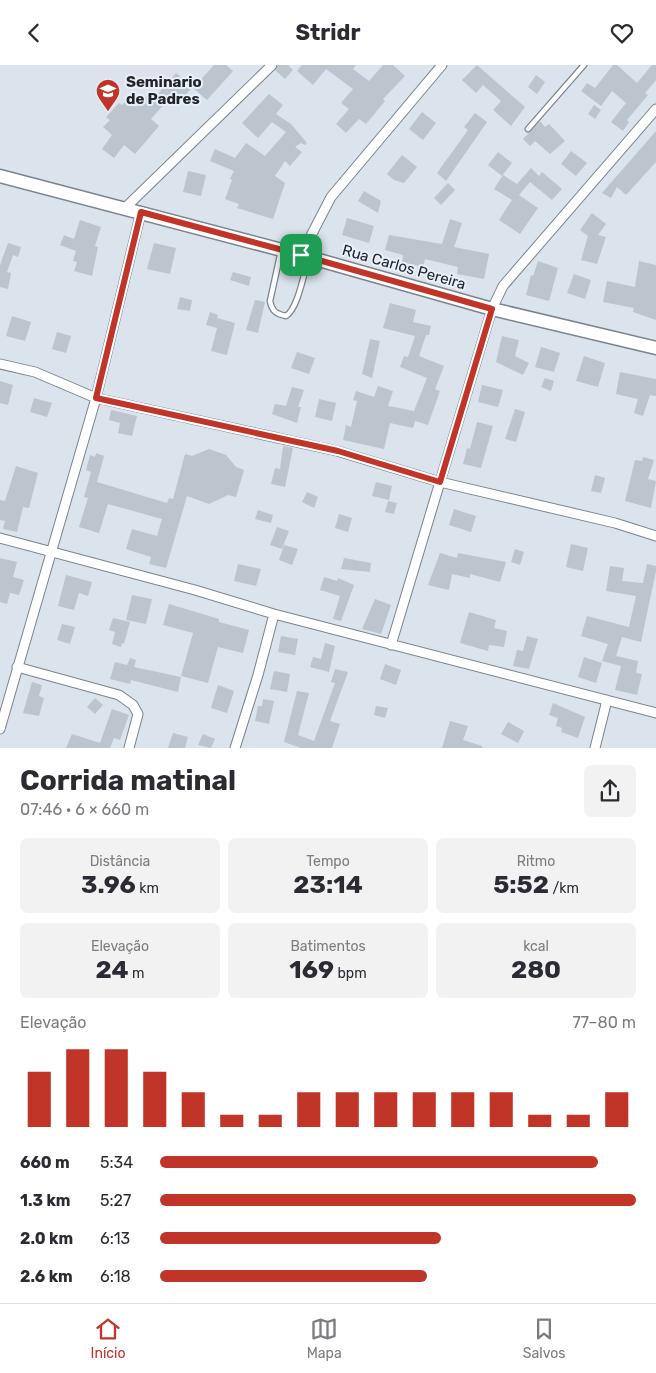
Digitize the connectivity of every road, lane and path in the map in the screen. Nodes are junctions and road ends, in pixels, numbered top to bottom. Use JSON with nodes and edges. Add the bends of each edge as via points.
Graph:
{"nodes":[{"id":1,"x":272,"y":65,"type":"edge"},
{"id":2,"x":442,"y":65,"type":"edge"},
{"id":3,"x":584,"y":65,"type":"edge"},
{"id":4,"x":656,"y":109,"type":"edge"},
{"id":5,"x":528,"y":129,"type":"dead end"},
{"id":6,"x":0,"y":176,"type":"edge"},
{"id":7,"x":124,"y":209,"type":"junction"},
{"id":8,"x":141,"y":212,"type":"junction"},
{"id":9,"x":281,"y":249,"type":"junction"},
{"id":10,"x":305,"y":256,"type":"junction"},
{"id":11,"x":492,"y":309,"type":"junction"},
{"id":12,"x":656,"y":348,"type":"edge"},
{"id":13,"x":0,"y":364,"type":"edge"},
{"id":14,"x":96,"y":398,"type":"junction"},
{"id":15,"x":440,"y":482,"type":"junction"},
{"id":16,"x":656,"y":536,"type":"edge"},
{"id":17,"x":0,"y":538,"type":"edge"},
{"id":18,"x":52,"y":552,"type":"junction"},
{"id":19,"x":274,"y":614,"type":"junction"},
{"id":20,"x":391,"y":645,"type":"junction"},
{"id":21,"x":17,"y":667,"type":"junction"},
{"id":22,"x":606,"y":700,"type":"junction"},
{"id":23,"x":656,"y":713,"type":"edge"},
{"id":24,"x":1,"y":722,"type":"edge"},
{"id":25,"x":129,"y":748,"type":"edge"},
{"id":26,"x":234,"y":748,"type":"edge"},
{"id":27,"x":595,"y":748,"type":"edge"}],
"edges":[{"from":1,"to":7,"type":"street"},
{"from":2,"to":10,"type":"street","via":[[330,197]]},
{"from":3,"to":5,"type":"lane"},
{"from":4,"to":11,"type":"street","via":[[509,277]]},
{"from":6,"to":7,"type":"main road","name":"Rua Carlos Pereira"},
{"from":7,"to":8,"type":"main road","name":"Rua Carlos Pereira"},
{"from":8,"to":9,"type":"main road","name":"Rua Carlos Pereira"},
{"from":8,"to":14,"type":"street"},
{"from":9,"to":10,"type":"main road","name":"Rua Carlos Pereira"},
{"from":9,"to":10,"type":"lane","via":[[270,301],[277,314],[286,316],[291,313]]},
{"from":10,"to":11,"type":"main road","name":"Rua Carlos Pereira"},
{"from":11,"to":12,"type":"main road","name":"Rua Carlos Pereira"},
{"from":11,"to":15,"type":"street"},
{"from":13,"to":14,"type":"street","via":[[35,373]]},
{"from":14,"to":15,"type":"street","via":[[338,451]]},
{"from":14,"to":18,"type":"street"},
{"from":15,"to":16,"type":"street","via":[[615,523]]},
{"from":15,"to":20,"type":"street"},
{"from":17,"to":18,"type":"street"},
{"from":18,"to":19,"type":"street"},
{"from":18,"to":21,"type":"street"},
{"from":19,"to":20,"type":"street"},
{"from":19,"to":26,"type":"street"},
{"from":20,"to":22,"type":"street"},
{"from":21,"to":24,"type":"street"},
{"from":21,"to":25,"type":"street","via":[[118,695],[133,705],[138,714]]},
{"from":22,"to":23,"type":"street"},
{"from":22,"to":27,"type":"street"}]}
